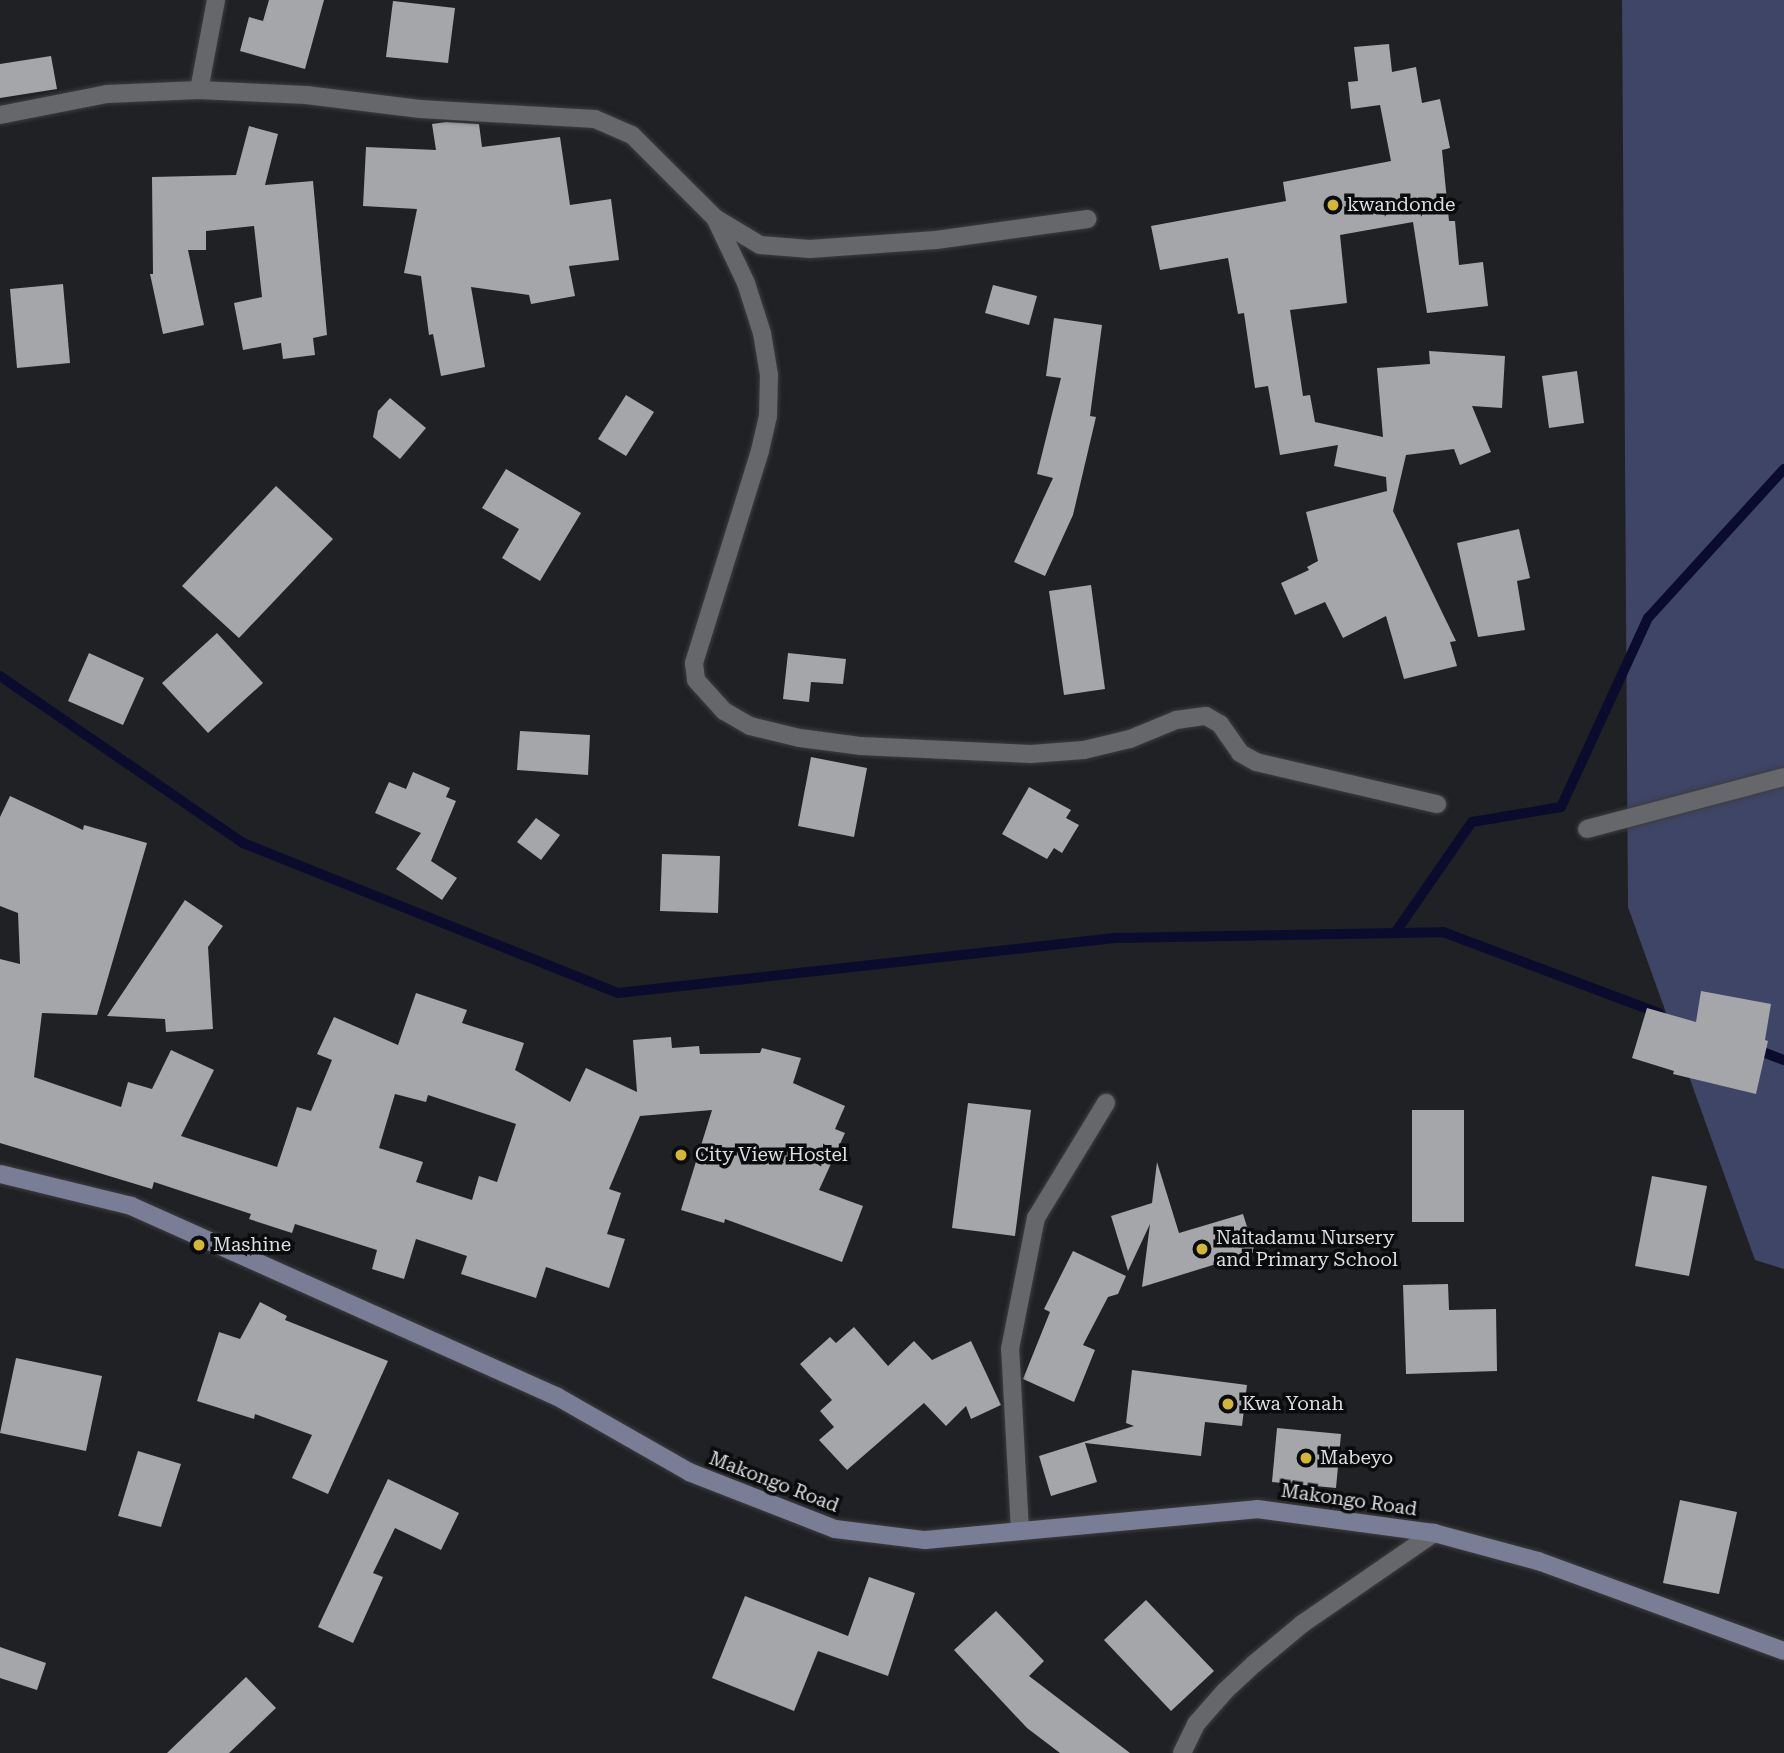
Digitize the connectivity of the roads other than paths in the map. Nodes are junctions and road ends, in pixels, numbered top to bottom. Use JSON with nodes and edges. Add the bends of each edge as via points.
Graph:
{"nodes":[{"id":1,"x":216,"y":0,"type":"edge"},
{"id":2,"x":199,"y":90,"type":"junction"},
{"id":3,"x":0,"y":115,"type":"edge"},
{"id":4,"x":716,"y":218,"type":"junction"},
{"id":5,"x":1088,"y":219,"type":"dead end"},
{"id":6,"x":1784,"y":777,"type":"edge"},
{"id":7,"x":1437,"y":804,"type":"dead end"},
{"id":8,"x":1587,"y":829,"type":"dead end"},
{"id":9,"x":1106,"y":1102,"type":"dead end"},
{"id":10,"x":0,"y":1174,"type":"edge"},
{"id":11,"x":1020,"y":1531,"type":"junction"},
{"id":12,"x":1434,"y":1533,"type":"junction"},
{"id":13,"x":1784,"y":1651,"type":"edge"},
{"id":14,"x":1182,"y":1753,"type":"edge"}],
"edges":[{"from":1,"to":2,"type":"street"},
{"from":2,"to":3,"type":"street","via":[[107,94]]},
{"from":2,"to":4,"type":"street","via":[[595,119],[632,135]]},
{"from":4,"to":5,"type":"street","via":[[760,245],[810,249],[936,240]]},
{"from":4,"to":7,"type":"street","via":[[746,284],[762,333],[769,375],[768,416],[760,451],[694,663],[696,680],[724,710],[750,726],[800,738],[862,746],[1031,754],[1084,750],[1130,739],[1176,720],[1206,716],[1220,724],[1240,754],[1256,762]]},
{"from":6,"to":8,"type":"street"},
{"from":9,"to":11,"type":"street","via":[[1036,1218],[1010,1349]]},
{"from":10,"to":11,"type":"street","name":"Makongo Road","via":[[131,1206],[556,1396],[689,1472],[835,1529],[926,1540]]},
{"from":11,"to":12,"type":"street","name":"Makongo Road","via":[[1257,1509]]},
{"from":12,"to":13,"type":"street","name":"Makongo Road","via":[[1538,1561]]},
{"from":12,"to":14,"type":"street","via":[[1302,1624],[1254,1664],[1196,1724]]}]}
